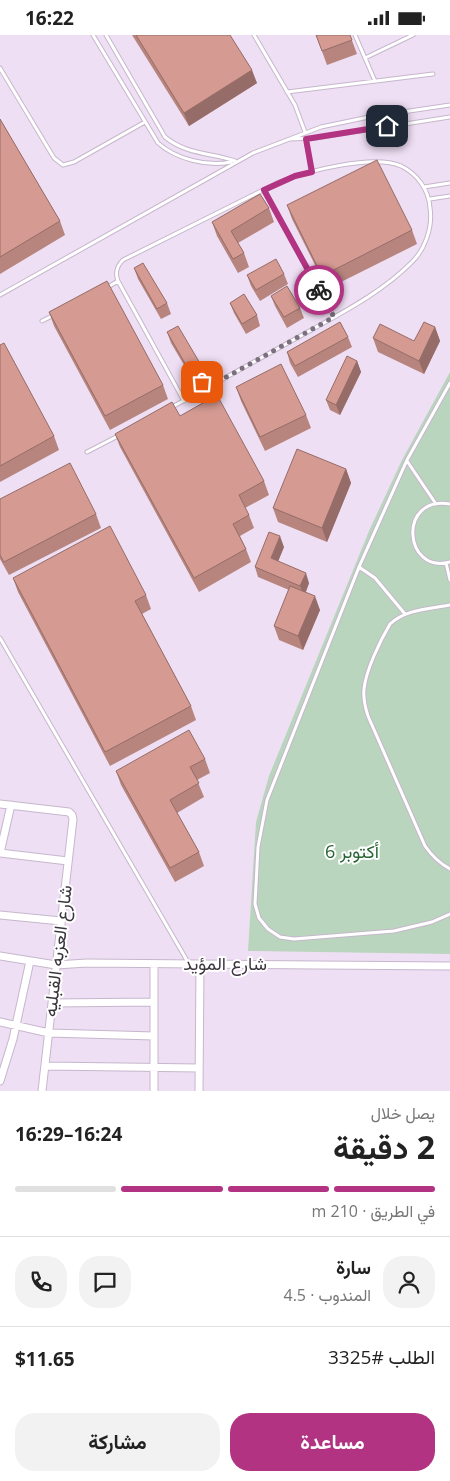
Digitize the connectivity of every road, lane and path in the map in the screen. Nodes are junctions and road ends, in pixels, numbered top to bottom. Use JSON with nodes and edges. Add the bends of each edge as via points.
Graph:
{"nodes":[{"id":1,"x":93,"y":35,"type":"edge"},
{"id":2,"x":106,"y":35,"type":"edge"},
{"id":3,"x":254,"y":35,"type":"edge"},
{"id":4,"x":355,"y":35,"type":"edge"},
{"id":5,"x":413,"y":35,"type":"edge"},
{"id":6,"x":365,"y":58,"type":"junction"},
{"id":7,"x":0,"y":68,"type":"edge"},
{"id":8,"x":433,"y":74,"type":"dead end"},
{"id":9,"x":375,"y":81,"type":"junction"},
{"id":10,"x":287,"y":92,"type":"junction"},
{"id":11,"x":450,"y":105,"type":"edge"},
{"id":12,"x":450,"y":117,"type":"edge"},
{"id":13,"x":145,"y":122,"type":"junction"},
{"id":14,"x":305,"y":132,"type":"junction"},
{"id":15,"x":290,"y":139,"type":"junction"},
{"id":16,"x":306,"y":139,"type":"junction"},
{"id":17,"x":236,"y":161,"type":"junction"},
{"id":18,"x":312,"y":172,"type":"junction"},
{"id":19,"x":450,"y":183,"type":"edge"},
{"id":20,"x":424,"y":187,"type":"junction"},
{"id":21,"x":264,"y":190,"type":"junction"},
{"id":22,"x":450,"y":196,"type":"edge"},
{"id":23,"x":430,"y":199,"type":"junction"},
{"id":24,"x":118,"y":281,"type":"junction"},
{"id":25,"x":102,"y":290,"type":"edge"},
{"id":26,"x":0,"y":295,"type":"edge"},
{"id":27,"x":59,"y":312,"type":"edge"},
{"id":28,"x":334,"y":317,"type":"junction"},
{"id":29,"x":42,"y":321,"type":"dead end"},
{"id":30,"x":450,"y":383,"type":"edge"},
{"id":31,"x":214,"y":384,"type":"junction"},
{"id":32,"x":200,"y":392,"type":"junction"},
{"id":33,"x":184,"y":401,"type":"junction"},
{"id":34,"x":166,"y":410,"type":"edge"},
{"id":35,"x":122,"y":433,"type":"edge"},
{"id":36,"x":87,"y":452,"type":"dead end"},
{"id":37,"x":407,"y":460,"type":"junction"},
{"id":38,"x":436,"y":503,"type":"junction"},
{"id":39,"x":450,"y":504,"type":"edge"},
{"id":40,"x":448,"y":563,"type":"edge"},
{"id":41,"x":359,"y":567,"type":"junction"},
{"id":42,"x":450,"y":579,"type":"edge"},
{"id":43,"x":450,"y":605,"type":"edge"},
{"id":44,"x":405,"y":613,"type":"junction"},
{"id":45,"x":0,"y":638,"type":"edge"},
{"id":46,"x":0,"y":804,"type":"edge"},
{"id":47,"x":11,"y":805,"type":"junction"},
{"id":48,"x":0,"y":853,"type":"edge"},
{"id":49,"x":68,"y":861,"type":"junction"},
{"id":50,"x":450,"y":869,"type":"edge"},
{"id":51,"x":450,"y":914,"type":"edge"},
{"id":52,"x":0,"y":915,"type":"edge"},
{"id":53,"x":61,"y":921,"type":"junction"},
{"id":54,"x":0,"y":956,"type":"edge"},
{"id":55,"x":30,"y":961,"type":"junction"},
{"id":56,"x":154,"y":964,"type":"junction"},
{"id":57,"x":189,"y":964,"type":"junction"},
{"id":58,"x":200,"y":964,"type":"junction"},
{"id":59,"x":56,"y":965,"type":"junction"},
{"id":60,"x":450,"y":966,"type":"edge"},
{"id":61,"x":52,"y":1003,"type":"junction"},
{"id":62,"x":154,"y":1003,"type":"junction"},
{"id":63,"x":0,"y":1022,"type":"edge"},
{"id":64,"x":16,"y":1025,"type":"junction"},
{"id":65,"x":49,"y":1033,"type":"junction"},
{"id":66,"x":154,"y":1036,"type":"junction"},
{"id":67,"x":45,"y":1066,"type":"junction"},
{"id":68,"x":199,"y":1068,"type":"junction"},
{"id":69,"x":154,"y":1069,"type":"junction"},
{"id":70,"x":0,"y":1081,"type":"edge"},
{"id":71,"x":42,"y":1091,"type":"edge"},
{"id":72,"x":154,"y":1091,"type":"edge"},
{"id":73,"x":199,"y":1091,"type":"edge"}],
"edges":[{"from":1,"to":13,"type":"lane"},
{"from":2,"to":17,"type":"lane","via":[[165,137],[185,149]]},
{"from":3,"to":10,"type":"lane"},
{"from":4,"to":6,"type":"lane"},
{"from":5,"to":6,"type":"lane"},
{"from":6,"to":9,"type":"lane"},
{"from":7,"to":13,"type":"lane","via":[[54,158],[63,165],[69,165]]},
{"from":8,"to":9,"type":"lane"},
{"from":9,"to":10,"type":"lane"},
{"from":10,"to":14,"type":"lane"},
{"from":11,"to":14,"type":"lane","via":[[369,117]]},
{"from":12,"to":16,"type":"lane"},
{"from":13,"to":17,"type":"lane","via":[[168,152],[211,163]]},
{"from":14,"to":15,"type":"lane"},
{"from":15,"to":16,"type":"lane"},
{"from":15,"to":17,"type":"lane"},
{"from":16,"to":18,"type":"lane"},
{"from":17,"to":26,"type":"lane"},
{"from":18,"to":20,"type":"lane","via":[[352,164],[385,163],[401,166]]},
{"from":18,"to":21,"type":"lane"},
{"from":19,"to":20,"type":"lane"},
{"from":20,"to":23,"type":"lane"},
{"from":21,"to":24,"type":"lane","via":[[123,261],[116,270]]},
{"from":21,"to":28,"type":"lane"},
{"from":22,"to":23,"type":"lane"},
{"from":23,"to":28,"type":"lane","via":[[431,217],[418,255],[387,283]]},
{"from":24,"to":25,"type":"lane"},
{"from":24,"to":33,"type":"lane"},
{"from":27,"to":29,"type":"lane"},
{"from":28,"to":31,"type":"lane"},
{"from":30,"to":37,"type":"lane"},
{"from":31,"to":32,"type":"lane","via":[[202,382]]},
{"from":31,"to":32,"type":"lane","via":[[212,394],[206,396]]},
{"from":32,"to":33,"type":"lane"},
{"from":33,"to":34,"type":"lane"},
{"from":35,"to":36,"type":"lane"},
{"from":37,"to":38,"type":"lane"},
{"from":37,"to":41,"type":"lane"},
{"from":38,"to":39,"type":"lane"},
{"from":38,"to":40,"type":"lane","via":[[420,512],[412,529],[412,538],[415,547],[428,560]]},
{"from":40,"to":42,"type":"lane"},
{"from":41,"to":44,"type":"lane","via":[[375,578]]},
{"from":41,"to":51,"type":"lane","via":[[266,800],[258,847],[255,904],[268,929],[280,937],[294,939],[394,931]]},
{"from":43,"to":44,"type":"lane"},
{"from":44,"to":50,"type":"lane","via":[[385,632],[367,676],[364,703],[425,846],[440,864]]},
{"from":45,"to":57,"type":"lane"},
{"from":46,"to":47,"type":"street"},
{"from":47,"to":48,"type":"street"},
{"from":47,"to":49,"type":"street","name":"شارع العزبه القبليه","via":[[69,812],[73,819]]},
{"from":48,"to":49,"type":"street"},
{"from":49,"to":53,"type":"street","name":"شارع العزبه القبليه"},
{"from":52,"to":53,"type":"street"},
{"from":53,"to":59,"type":"street","name":"شارع العزبه القبليه"},
{"from":54,"to":55,"type":"street","name":"شارع المؤيد"},
{"from":55,"to":59,"type":"street","name":"شارع المؤيد"},
{"from":55,"to":64,"type":"street"},
{"from":56,"to":57,"type":"street","name":"شارع المؤيد"},
{"from":56,"to":59,"type":"street","name":"شارع المؤيد"},
{"from":56,"to":62,"type":"street"},
{"from":57,"to":58,"type":"street","name":"شارع المؤيد"},
{"from":58,"to":60,"type":"street","name":"شارع المؤيد"},
{"from":58,"to":68,"type":"street"},
{"from":59,"to":61,"type":"street","name":"شارع العزبه القبليه"},
{"from":61,"to":62,"type":"street"},
{"from":61,"to":65,"type":"street","name":"شارع العزبه القبليه"},
{"from":62,"to":66,"type":"street"},
{"from":63,"to":64,"type":"street"},
{"from":64,"to":65,"type":"street"},
{"from":64,"to":70,"type":"street"},
{"from":65,"to":66,"type":"street"},
{"from":65,"to":67,"type":"street","name":"شارع العزبه القبليه"},
{"from":66,"to":69,"type":"street"},
{"from":67,"to":69,"type":"street"},
{"from":67,"to":71,"type":"street","name":"شارع العزبه القبليه"},
{"from":68,"to":69,"type":"street"},
{"from":68,"to":73,"type":"street"},
{"from":69,"to":72,"type":"street"}]}
